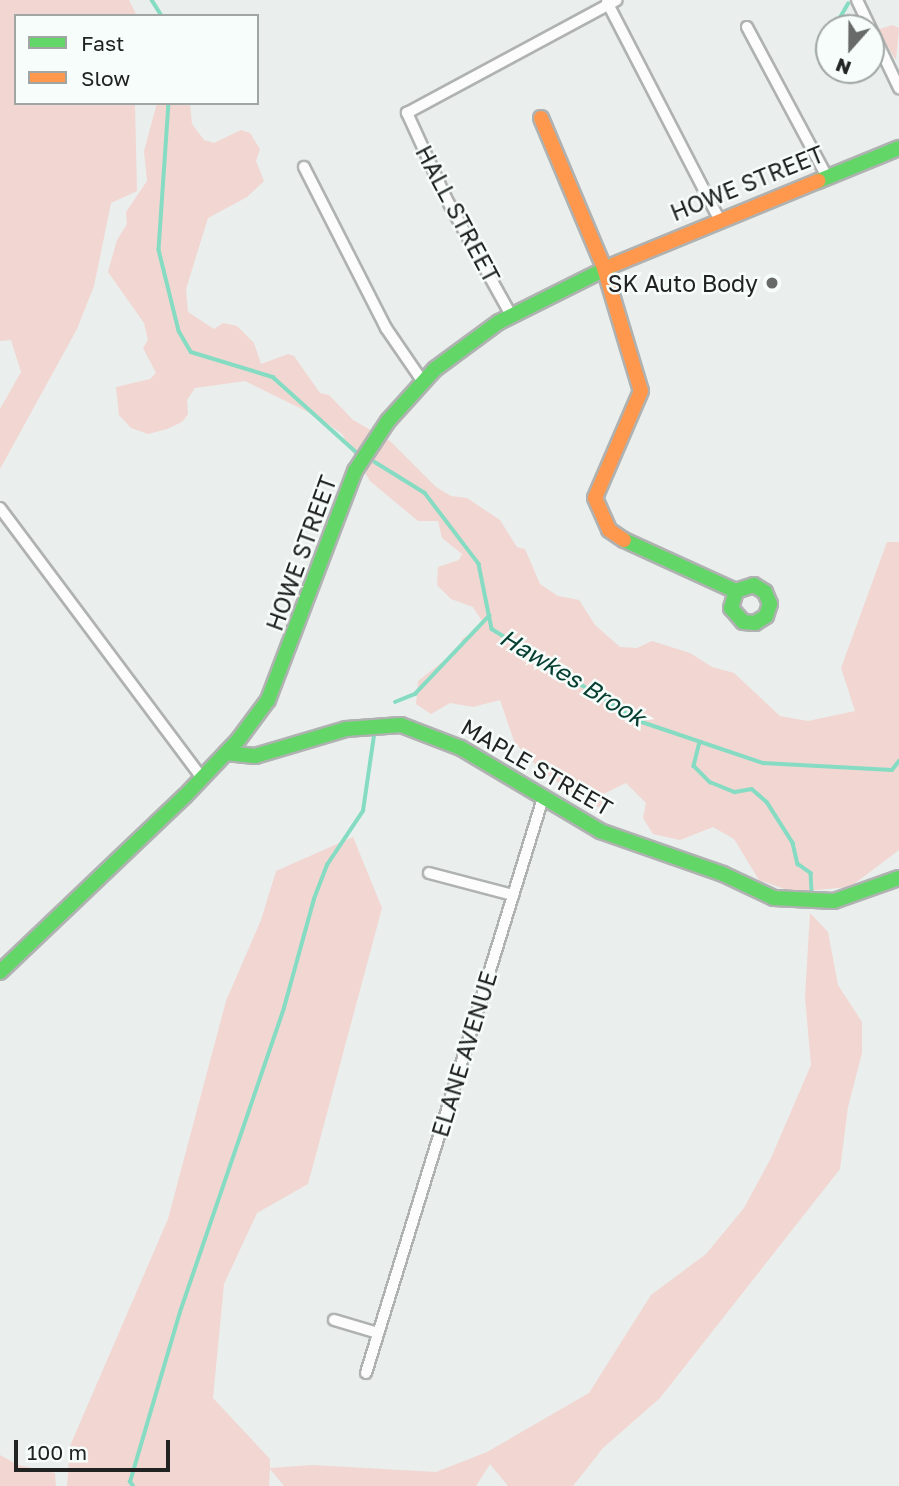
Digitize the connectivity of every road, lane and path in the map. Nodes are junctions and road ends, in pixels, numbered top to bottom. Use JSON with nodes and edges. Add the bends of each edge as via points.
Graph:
{"nodes":[{"id":1,"x":857,"y":0,"type":"edge"},
{"id":2,"x":611,"y":2,"type":"edge"},
{"id":3,"x":747,"y":27,"type":"dead end"},
{"id":4,"x":899,"y":88,"type":"edge"},
{"id":5,"x":541,"y":118,"type":"dead end"},
{"id":6,"x":899,"y":148,"type":"edge"},
{"id":7,"x":304,"y":167,"type":"dead end"},
{"id":8,"x":826,"y":175,"type":"junction"},
{"id":9,"x":719,"y":219,"type":"junction"},
{"id":10,"x":604,"y":268,"type":"junction"},
{"id":11,"x":511,"y":315,"type":"junction"},
{"id":12,"x":423,"y":382,"type":"junction"},
{"id":13,"x":0,"y":508,"type":"edge"},
{"id":14,"x":736,"y":591,"type":"dead end"},
{"id":15,"x":226,"y":754,"type":"junction"},
{"id":16,"x":202,"y":778,"type":"junction"},
{"id":17,"x":543,"y":798,"type":"junction"},
{"id":18,"x":429,"y":873,"type":"dead end"},
{"id":19,"x":899,"y":878,"type":"edge"},
{"id":20,"x":513,"y":895,"type":"junction"},
{"id":21,"x":0,"y":972,"type":"edge"},
{"id":22,"x":334,"y":1320,"type":"dead end"},
{"id":23,"x":378,"y":1333,"type":"junction"},
{"id":24,"x":366,"y":1373,"type":"dead end"}],
"edges":[{"from":1,"to":4,"type":"street"},
{"from":2,"to":9,"type":"street"},
{"from":2,"to":11,"type":"street","name":"HALL STREET","via":[[407,113],[446,198]]},
{"from":3,"to":8,"type":"street"},
{"from":5,"to":10,"type":"street"},
{"from":6,"to":8,"type":"street","name":"HOWE STREET"},
{"from":7,"to":12,"type":"street","via":[[386,328]]},
{"from":8,"to":9,"type":"street","name":"HOWE STREET"},
{"from":9,"to":10,"type":"street","name":"HOWE STREET"},
{"from":10,"to":11,"type":"street","name":"HOWE STREET"},
{"from":10,"to":14,"type":"street","via":[[641,391],[595,498],[598,513],[623,540]]},
{"from":11,"to":12,"type":"street","name":"HOWE STREET"},
{"from":12,"to":15,"type":"street","name":"HOWE STREET","via":[[388,421],[355,471],[279,679]]},
{"from":13,"to":16,"type":"street"},
{"from":15,"to":16,"type":"street","name":"HOWE STREET"},
{"from":15,"to":17,"type":"street","name":"MAPLE STREET","via":[[255,756],[346,729],[401,725],[461,748]]},
{"from":16,"to":21,"type":"street","name":"HOWE STREET"},
{"from":17,"to":19,"type":"street","name":"MAPLE STREET","via":[[600,831],[723,874],[774,898],[834,901]]},
{"from":17,"to":20,"type":"street","name":"ELANE AVENUE"},
{"from":18,"to":20,"type":"street"},
{"from":20,"to":23,"type":"street","name":"ELANE AVENUE"},
{"from":22,"to":23,"type":"street"},
{"from":23,"to":24,"type":"street","name":"ELANE AVENUE"}]}
